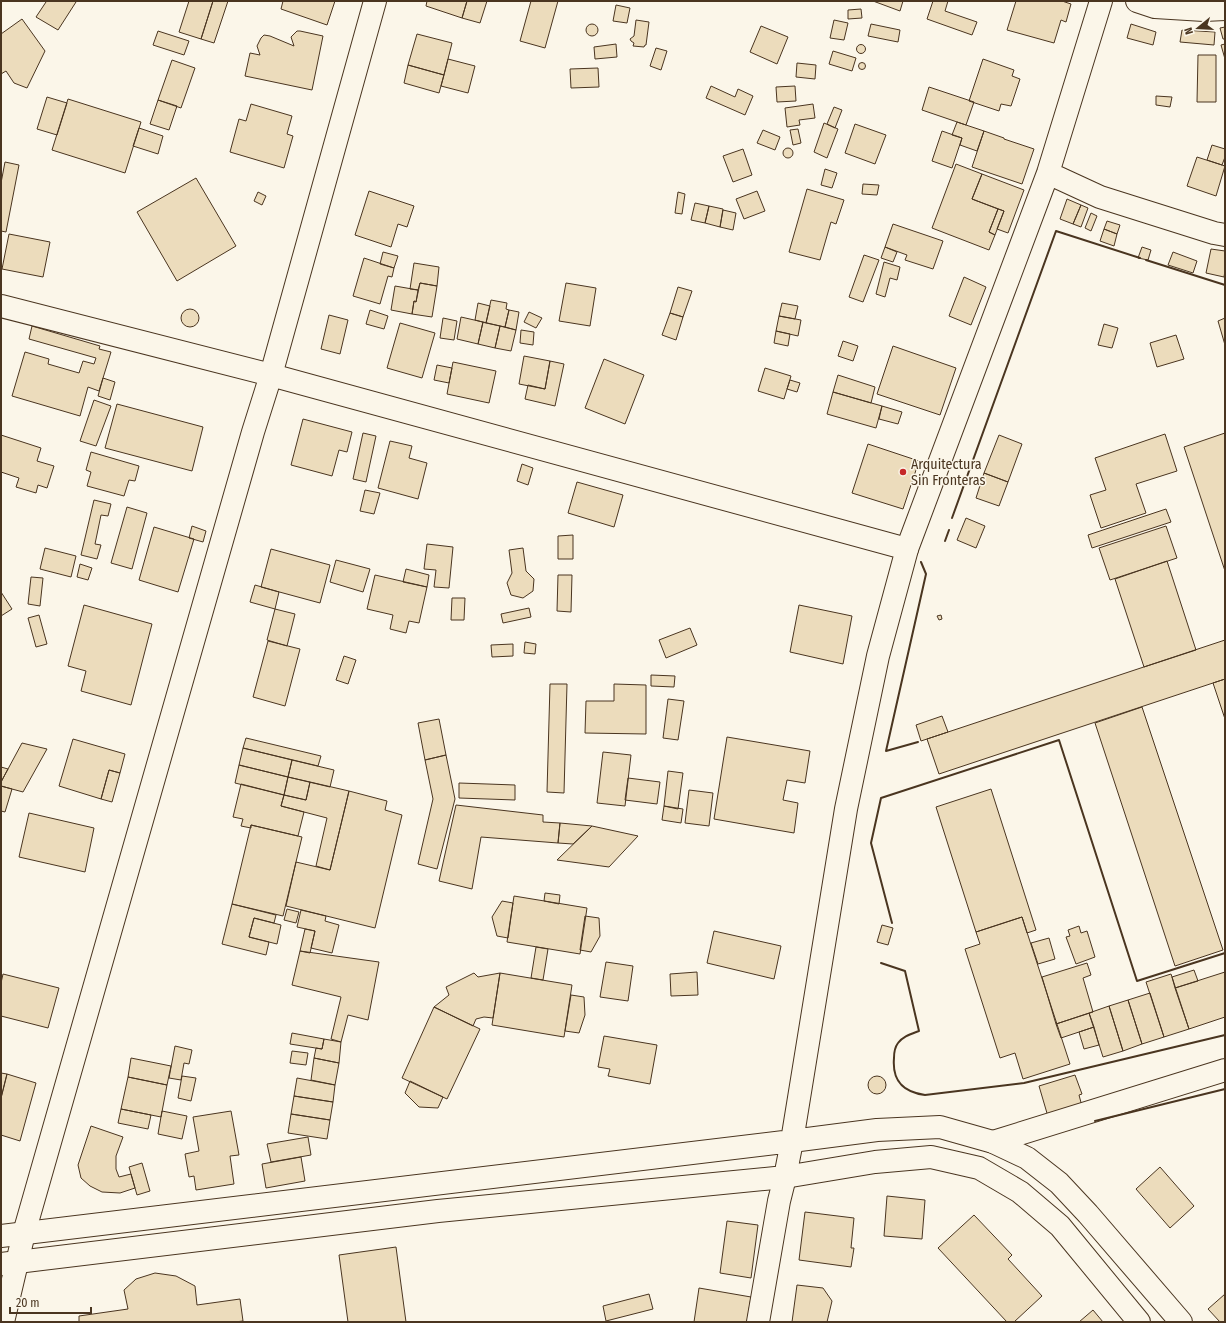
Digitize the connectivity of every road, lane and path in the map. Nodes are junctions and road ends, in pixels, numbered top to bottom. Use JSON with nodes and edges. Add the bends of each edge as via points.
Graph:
{"nodes":[{"id":1,"x":375,"y":1,"type":"edge"},
{"id":2,"x":1101,"y":1,"type":"edge"},
{"id":3,"x":1137,"y":1,"type":"edge"},
{"id":4,"x":1225,"y":9,"type":"edge"},
{"id":5,"x":1048,"y":173,"type":"junction"},
{"id":6,"x":1221,"y":233,"type":"edge"},
{"id":7,"x":1,"y":306,"type":"edge"},
{"id":8,"x":271,"y":375,"type":"junction"},
{"id":9,"x":908,"y":550,"type":"junction"},
{"id":10,"x":1225,"y":1070,"type":"edge"},
{"id":11,"x":792,"y":1142,"type":"junction"},
{"id":12,"x":993,"y":1142,"type":"junction"},
{"id":13,"x":785,"y":1176,"type":"junction"},
{"id":14,"x":24,"y":1233,"type":"junction"},
{"id":15,"x":1,"y":1236,"type":"edge"},
{"id":16,"x":9,"y":1263,"type":"edge"},
{"id":17,"x":3,"y":1322,"type":"edge"},
{"id":18,"x":758,"y":1322,"type":"edge"},
{"id":19,"x":1139,"y":1322,"type":"edge"},
{"id":20,"x":1181,"y":1322,"type":"edge"}],
"edges":[{"from":1,"to":8,"type":"street"},
{"from":2,"to":5,"type":"street"},
{"from":3,"to":4,"type":"street","via":[[1155,7]]},
{"from":5,"to":6,"type":"street","via":[[1100,197]]},
{"from":5,"to":9,"type":"street"},
{"from":7,"to":8,"type":"street"},
{"from":8,"to":9,"type":"street"},
{"from":8,"to":14,"type":"street"},
{"from":9,"to":11,"type":"street","via":[[878,656],[846,808]]},
{"from":10,"to":12,"type":"street"},
{"from":11,"to":12,"type":"street","via":[[877,1130],[940,1127]]},
{"from":11,"to":13,"type":"street"},
{"from":11,"to":14,"type":"street"},
{"from":12,"to":20,"type":"street","via":[[1027,1158],[1059,1183]]},
{"from":13,"to":16,"type":"street","via":[[438,1211]]},
{"from":13,"to":18,"type":"street"},
{"from":13,"to":19,"type":"street","via":[[875,1162],[931,1158],[979,1168],[1020,1192],[1060,1226]]},
{"from":14,"to":15,"type":"street"},
{"from":14,"to":16,"type":"street"},
{"from":16,"to":17,"type":"street"}]}
